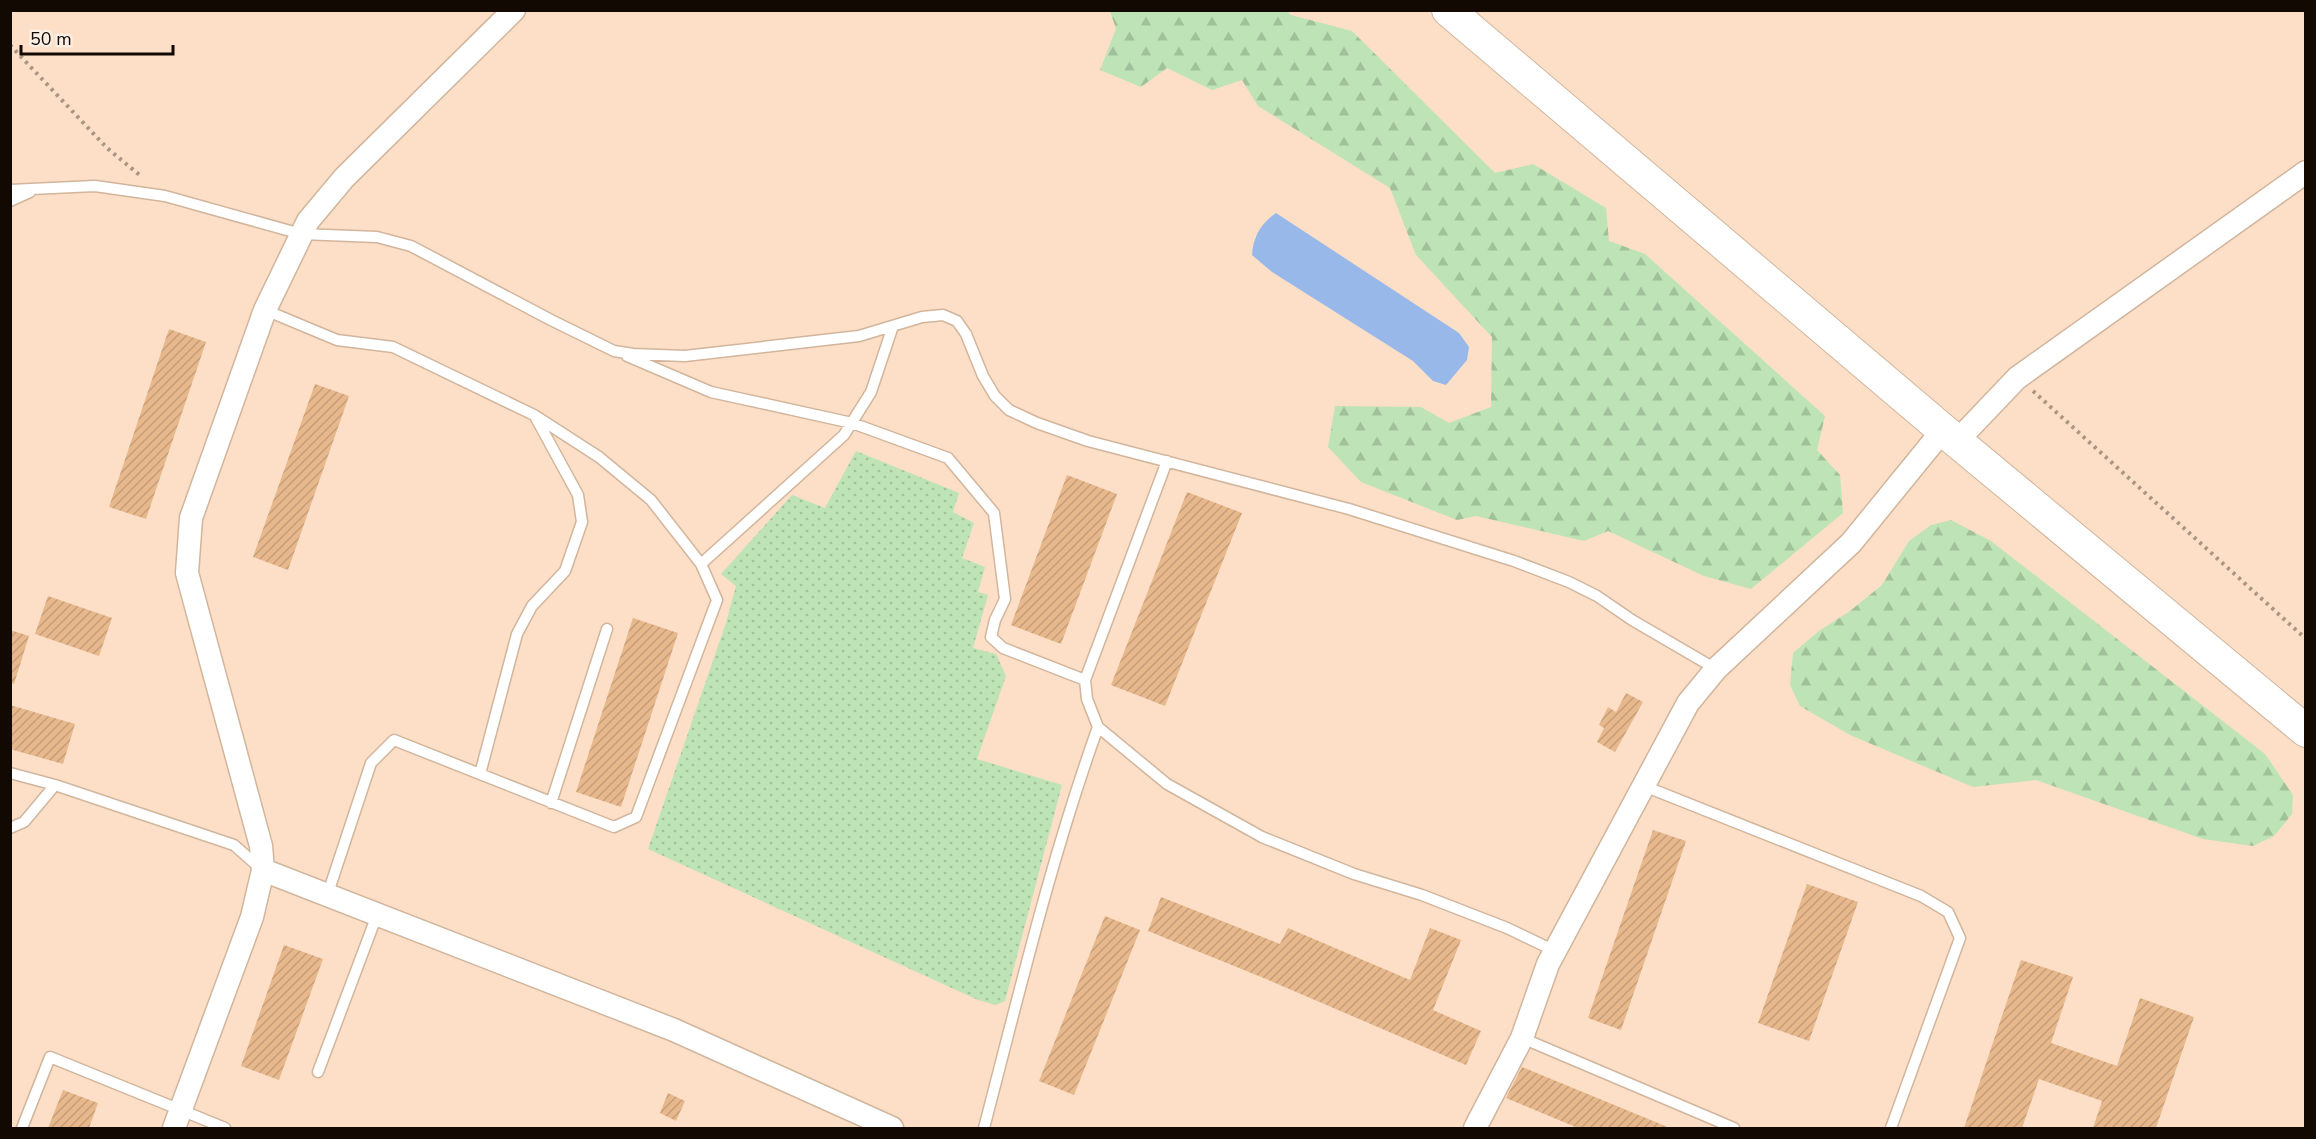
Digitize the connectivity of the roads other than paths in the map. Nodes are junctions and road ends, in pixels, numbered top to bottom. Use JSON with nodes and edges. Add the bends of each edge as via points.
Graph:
{"nodes":[{"id":1,"x":514,"y":10,"type":"edge"},
{"id":2,"x":1448,"y":10,"type":"edge"},
{"id":3,"x":2306,"y":172,"type":"edge"},
{"id":4,"x":10,"y":190,"type":"edge"},
{"id":5,"x":36,"y":190,"type":"junction"},
{"id":6,"x":10,"y":201,"type":"edge"},
{"id":7,"x":302,"y":234,"type":"junction"},
{"id":8,"x":265,"y":310,"type":"junction"},
{"id":9,"x":893,"y":326,"type":"junction"},
{"id":10,"x":614,"y":351,"type":"junction"},
{"id":11,"x":534,"y":415,"type":"junction"},
{"id":12,"x":852,"y":423,"type":"junction"},
{"id":13,"x":1950,"y":435,"type":"junction"},
{"id":14,"x":1167,"y":461,"type":"junction"},
{"id":15,"x":702,"y":564,"type":"junction"},
{"id":16,"x":607,"y":629,"type":"dead end"},
{"id":17,"x":1716,"y":669,"type":"junction"},
{"id":18,"x":1085,"y":680,"type":"junction"},
{"id":19,"x":1098,"y":727,"type":"junction"},
{"id":20,"x":2306,"y":731,"type":"edge"},
{"id":21,"x":10,"y":773,"type":"edge"},
{"id":22,"x":480,"y":774,"type":"junction"},
{"id":23,"x":55,"y":785,"type":"junction"},
{"id":24,"x":1644,"y":786,"type":"junction"},
{"id":25,"x":551,"y":803,"type":"junction"},
{"id":26,"x":10,"y":828,"type":"edge"},
{"id":27,"x":263,"y":870,"type":"junction"},
{"id":28,"x":327,"y":896,"type":"junction"},
{"id":29,"x":377,"y":915,"type":"junction"},
{"id":30,"x":1555,"y":951,"type":"junction"},
{"id":31,"x":1522,"y":1038,"type":"junction"},
{"id":32,"x":318,"y":1072,"type":"dead end"},
{"id":33,"x":178,"y":1119,"type":"edge"},
{"id":34,"x":22,"y":1128,"type":"edge"},
{"id":35,"x":225,"y":1128,"type":"edge"},
{"id":36,"x":892,"y":1128,"type":"edge"},
{"id":37,"x":984,"y":1128,"type":"edge"},
{"id":38,"x":1475,"y":1128,"type":"edge"},
{"id":39,"x":1734,"y":1128,"type":"edge"},
{"id":40,"x":1891,"y":1128,"type":"edge"}],
"edges":[{"from":1,"to":7,"type":"street","via":[[337,186]]},
{"from":2,"to":13,"type":"main road"},
{"from":3,"to":13,"type":"street","via":[[2017,378]]},
{"from":4,"to":5,"type":"lane"},
{"from":5,"to":6,"type":"lane"},
{"from":5,"to":7,"type":"lane","via":[[95,186],[165,196]]},
{"from":7,"to":8,"type":"street"},
{"from":7,"to":10,"type":"lane","via":[[377,237],[411,246]]},
{"from":8,"to":11,"type":"lane","via":[[337,340],[393,347]]},
{"from":8,"to":27,"type":"street","via":[[191,518],[187,573],[261,846]]},
{"from":9,"to":10,"type":"lane","via":[[859,336],[685,356]]},
{"from":9,"to":12,"type":"lane","via":[[871,392]]},
{"from":9,"to":14,"type":"lane","via":[[943,315],[957,321],[983,376],[1009,410],[1088,441]]},
{"from":10,"to":12,"type":"lane","via":[[711,392]]},
{"from":11,"to":15,"type":"lane","via":[[599,457],[651,500]]},
{"from":11,"to":22,"type":"lane","via":[[578,495],[582,522],[565,571],[532,606],[517,634]]},
{"from":12,"to":15,"type":"lane","via":[[844,435]]},
{"from":12,"to":18,"type":"lane","via":[[948,458],[994,513],[1005,599],[991,637],[1003,648]]},
{"from":13,"to":17,"type":"street","via":[[1851,543]]},
{"from":13,"to":20,"type":"main road"},
{"from":14,"to":17,"type":"lane","via":[[1349,509],[1514,561],[1597,596]]},
{"from":14,"to":18,"type":"lane"},
{"from":15,"to":25,"type":"lane","via":[[717,600],[636,817],[614,827]]},
{"from":16,"to":25,"type":"lane"},
{"from":17,"to":24,"type":"street","via":[[1688,703]]},
{"from":18,"to":19,"type":"lane","via":[[1087,699]]},
{"from":19,"to":30,"type":"lane","via":[[1167,784],[1262,837],[1507,928]]},
{"from":19,"to":37,"type":"lane","via":[[1048,887]]},
{"from":21,"to":23,"type":"lane"},
{"from":22,"to":25,"type":"lane"},
{"from":22,"to":28,"type":"lane","via":[[394,740],[371,763]]},
{"from":23,"to":26,"type":"lane","via":[[24,822]]},
{"from":23,"to":27,"type":"lane","via":[[234,845]]},
{"from":24,"to":30,"type":"street"},
{"from":24,"to":40,"type":"lane","via":[[1921,896],[1948,912],[1960,938]]},
{"from":27,"to":28,"type":"street"},
{"from":27,"to":33,"type":"street","via":[[252,917]]},
{"from":28,"to":29,"type":"street"},
{"from":29,"to":32,"type":"lane"},
{"from":29,"to":36,"type":"street","via":[[674,1030]]},
{"from":30,"to":31,"type":"street"},
{"from":31,"to":38,"type":"street"},
{"from":31,"to":39,"type":"lane"},
{"from":33,"to":34,"type":"lane","via":[[50,1057]]},
{"from":33,"to":35,"type":"lane"}]}
